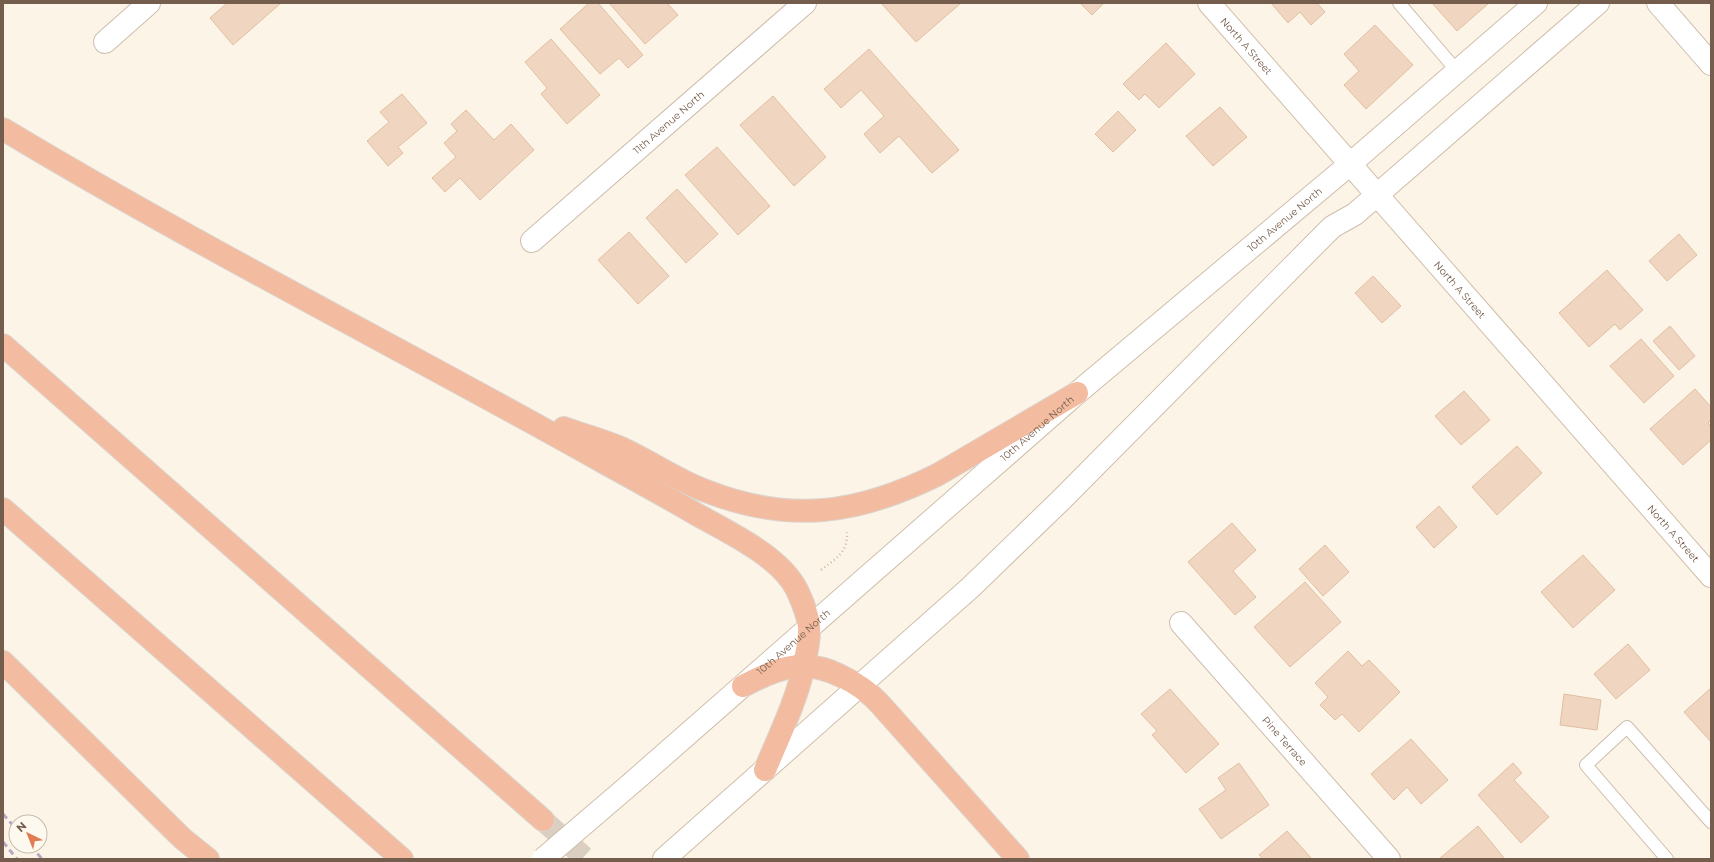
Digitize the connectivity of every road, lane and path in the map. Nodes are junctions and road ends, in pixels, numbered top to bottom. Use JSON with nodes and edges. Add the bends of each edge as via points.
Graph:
{"nodes":[{"id":1,"x":149,"y":3,"type":"edge"},
{"id":2,"x":805,"y":3,"type":"edge"},
{"id":3,"x":1209,"y":3,"type":"edge"},
{"id":4,"x":1399,"y":3,"type":"edge"},
{"id":5,"x":1536,"y":3,"type":"edge"},
{"id":6,"x":1598,"y":3,"type":"edge"},
{"id":7,"x":1658,"y":3,"type":"edge"},
{"id":8,"x":105,"y":42,"type":"dead end"},
{"id":9,"x":1711,"y":64,"type":"edge"},
{"id":10,"x":1457,"y":71,"type":"junction"},
{"id":11,"x":3,"y":129,"type":"edge"},
{"id":12,"x":1349,"y":165,"type":"junction"},
{"id":13,"x":1376,"y":195,"type":"junction"},
{"id":14,"x":532,"y":241,"type":"dead end"},
{"id":15,"x":3,"y":345,"type":"edge"},
{"id":16,"x":1077,"y":394,"type":"junction"},
{"id":17,"x":510,"y":409,"type":"junction"},
{"id":18,"x":3,"y":509,"type":"edge"},
{"id":19,"x":847,"y":526,"type":"dead end"},
{"id":20,"x":822,"y":570,"type":"dead end"},
{"id":21,"x":1711,"y":576,"type":"edge"},
{"id":22,"x":1182,"y":622,"type":"dead end"},
{"id":23,"x":809,"y":628,"type":"junction"},
{"id":24,"x":3,"y":662,"type":"edge"},
{"id":25,"x":804,"y":665,"type":"junction"},
{"id":26,"x":743,"y":686,"type":"junction"},
{"id":27,"x":860,"y":686,"type":"junction"},
{"id":28,"x":765,"y":770,"type":"junction"},
{"id":29,"x":1709,"y":816,"type":"edge"},
{"id":30,"x":543,"y":820,"type":"tunnel mouth"},
{"id":31,"x":183,"y":839,"type":"junction"},
{"id":32,"x":199,"y":859,"type":"edge"},
{"id":33,"x":208,"y":859,"type":"edge"},
{"id":34,"x":402,"y":859,"type":"edge"},
{"id":35,"x":543,"y":859,"type":"edge"},
{"id":36,"x":664,"y":859,"type":"edge"},
{"id":37,"x":1018,"y":859,"type":"edge"},
{"id":38,"x":1389,"y":859,"type":"edge"},
{"id":39,"x":1667,"y":859,"type":"edge"}],
"edges":[{"from":1,"to":8,"type":"main road"},
{"from":2,"to":14,"type":"main road","name":"11th Avenue North"},
{"from":3,"to":12,"type":"main road","name":"North A Street"},
{"from":4,"to":10,"type":"lane"},
{"from":5,"to":10,"type":"main road","name":"10th Avenue North"},
{"from":6,"to":13,"type":"main road"},
{"from":7,"to":9,"type":"main road"},
{"from":10,"to":12,"type":"main road","name":"10th Avenue North"},
{"from":11,"to":17,"type":"highway","via":[[157,219]]},
{"from":12,"to":13,"type":"main road","name":"North A Street"},
{"from":12,"to":16,"type":"main road","name":"10th Avenue North"},
{"from":13,"to":21,"type":"main road","name":"North A Street"},
{"from":13,"to":27,"type":"main road","via":[[1355,214],[1332,227],[1056,505],[971,587]]},
{"from":15,"to":30,"type":"highway"},
{"from":16,"to":17,"type":"highway","via":[[919,484],[873,502],[815,511],[760,507],[722,497],[690,484],[621,448]]},
{"from":16,"to":23,"type":"main road","name":"10th Avenue North"},
{"from":17,"to":23,"type":"highway","via":[[722,529],[766,557],[778,566],[795,587]]},
{"from":18,"to":34,"type":"highway"},
{"from":19,"to":20,"type":"path","via":[[848,543],[845,549]]},
{"from":22,"to":38,"type":"main road","name":"Pine Terrace"},
{"from":23,"to":25,"type":"highway"},
{"from":23,"to":26,"type":"main road","name":"10th Avenue North"},
{"from":24,"to":31,"type":"highway"},
{"from":25,"to":26,"type":"highway","via":[[772,672]]},
{"from":25,"to":27,"type":"highway","via":[[824,668]]},
{"from":25,"to":28,"type":"highway","via":[[798,692]]},
{"from":26,"to":35,"type":"main road","name":"10th Avenue North","bridge":true},
{"from":27,"to":28,"type":"main road"},
{"from":27,"to":37,"type":"highway","via":[[880,704]]},
{"from":28,"to":36,"type":"main road"},
{"from":29,"to":39,"type":"lane","via":[[1627,727],[1586,765]]},
{"from":31,"to":32,"type":"highway"},
{"from":31,"to":33,"type":"highway"}]}
